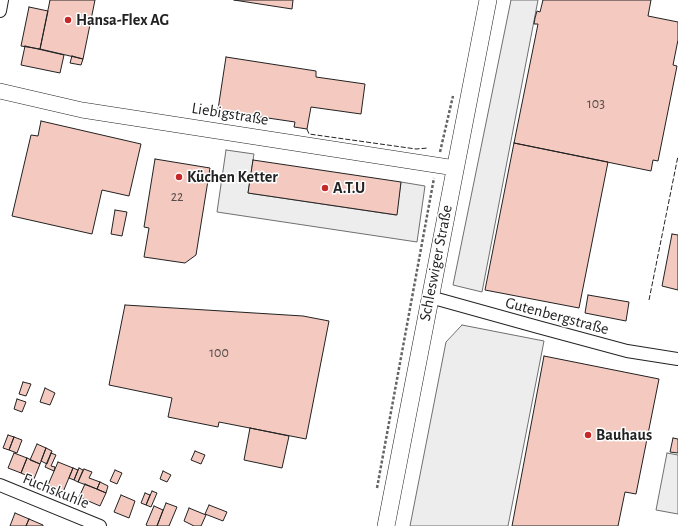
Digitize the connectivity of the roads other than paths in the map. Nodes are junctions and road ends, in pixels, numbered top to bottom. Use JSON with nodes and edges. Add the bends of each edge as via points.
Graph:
{"nodes":[{"id":1,"x":2,"y":0,"type":"edge"},
{"id":2,"x":488,"y":0,"type":"edge"},
{"id":3,"x":0,"y":11,"type":"edge"},
{"id":4,"x":0,"y":91,"type":"edge"},
{"id":5,"x":455,"y":168,"type":"junction"},
{"id":6,"x":430,"y":297,"type":"junction"},
{"id":7,"x":678,"y":360,"type":"edge"},
{"id":8,"x":0,"y":485,"type":"edge"},
{"id":9,"x":100,"y":526,"type":"edge"},
{"id":10,"x":386,"y":526,"type":"edge"}],
"edges":[{"from":1,"to":3,"type":"street"},
{"from":2,"to":5,"type":"main road","name":"Schleswiger Straße"},
{"from":4,"to":5,"type":"street","name":"Liebigstraße","via":[[82,110]]},
{"from":5,"to":6,"type":"main road","name":"Schleswiger Straße"},
{"from":6,"to":7,"type":"street","name":"Gutenbergstraße","via":[[628,351]]},
{"from":6,"to":10,"type":"main road","name":"Schleswiger Straße"},
{"from":8,"to":9,"type":"street","name":"Fuchskuhle"}]}
